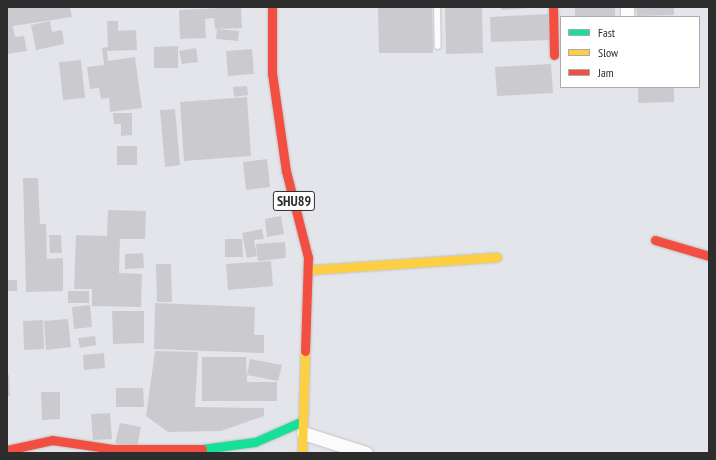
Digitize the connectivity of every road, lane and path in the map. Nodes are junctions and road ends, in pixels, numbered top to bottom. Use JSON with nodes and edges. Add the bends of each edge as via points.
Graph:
{"nodes":[{"id":1,"x":272,"y":7,"type":"edge"},
{"id":2,"x":437,"y":7,"type":"edge"},
{"id":3,"x":553,"y":7,"type":"edge"},
{"id":4,"x":438,"y":46,"type":"dead end"},
{"id":5,"x":554,"y":55,"type":"dead end"},
{"id":6,"x":655,"y":240,"type":"dead end"},
{"id":7,"x":709,"y":256,"type":"edge"},
{"id":8,"x":497,"y":257,"type":"dead end"},
{"id":9,"x":308,"y":270,"type":"junction"},
{"id":10,"x":303,"y":427,"type":"junction"},
{"id":11,"x":7,"y":450,"type":"edge"},
{"id":12,"x":114,"y":451,"type":"edge"},
{"id":13,"x":302,"y":453,"type":"edge"},
{"id":14,"x":366,"y":453,"type":"edge"}],
"edges":[{"from":1,"to":9,"type":"street","number":"SHU89","via":[[273,81],[286,171],[308,257]]},
{"from":2,"to":4,"type":"lane"},
{"from":3,"to":5,"type":"street"},
{"from":6,"to":7,"type":"street"},
{"from":8,"to":9,"type":"street"},
{"from":9,"to":10,"type":"street","number":"SHU89"},
{"from":10,"to":12,"type":"street","via":[[255,442],[193,450]]},
{"from":10,"to":13,"type":"street","number":"SHU89"},
{"from":10,"to":14,"type":"street"},
{"from":11,"to":12,"type":"street","via":[[52,440]]}]}
